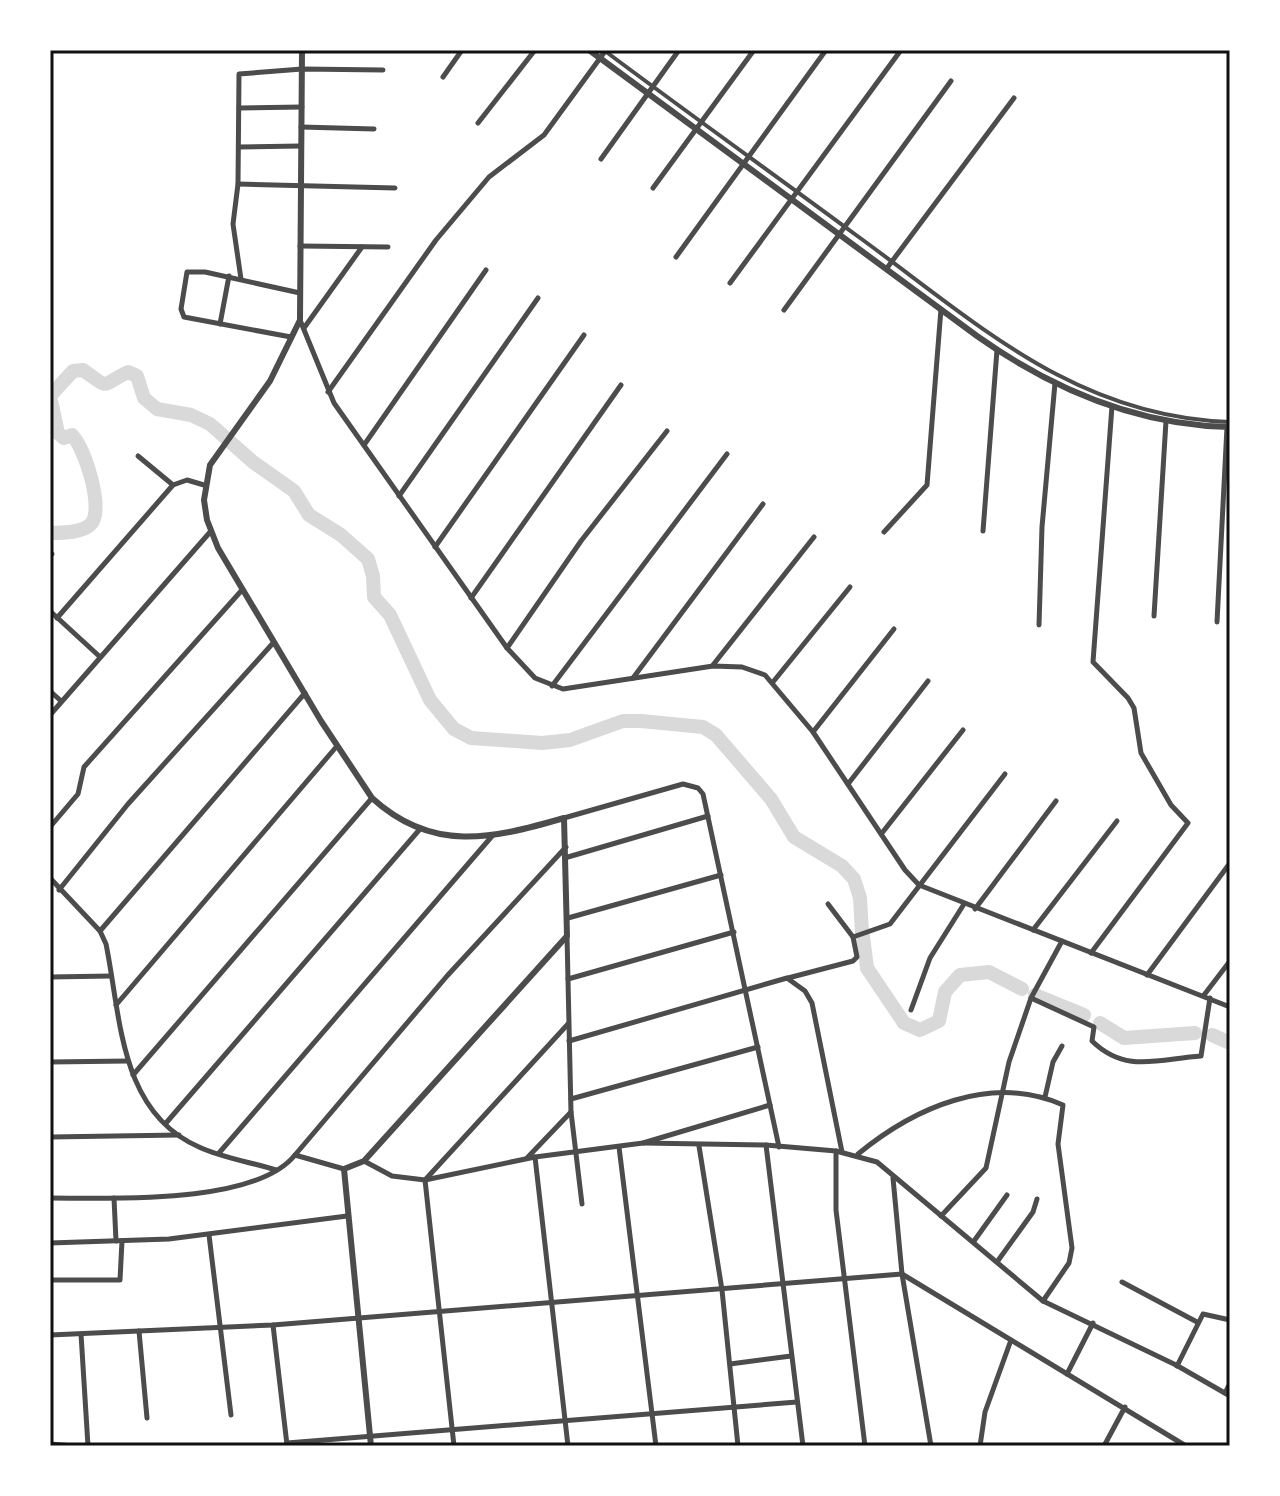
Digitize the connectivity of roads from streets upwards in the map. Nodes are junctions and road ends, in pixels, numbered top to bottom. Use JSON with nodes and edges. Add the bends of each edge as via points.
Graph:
{"nodes":[{"id":1,"x":302,"y":50,"type":"edge"},
{"id":2,"x":462,"y":50,"type":"edge"},
{"id":3,"x":535,"y":50,"type":"edge"},
{"id":4,"x":589,"y":50,"type":"edge"},
{"id":5,"x":605,"y":50,"type":"edge"},
{"id":6,"x":679,"y":50,"type":"edge"},
{"id":7,"x":754,"y":50,"type":"edge"},
{"id":8,"x":826,"y":50,"type":"edge"},
{"id":9,"x":901,"y":50,"type":"edge"},
{"id":10,"x":599,"y":58,"type":"junction"},
{"id":11,"x":302,"y":69,"type":"junction"},
{"id":12,"x":383,"y":70,"type":"dead end"},
{"id":13,"x":443,"y":77,"type":"dead end"},
{"id":14,"x":951,"y":81,"type":"dead end"},
{"id":15,"x":651,"y":90,"type":"junction"},
{"id":16,"x":1014,"y":98,"type":"dead end"},
{"id":17,"x":302,"y":107,"type":"junction"},
{"id":18,"x":239,"y":108,"type":"junction"},
{"id":19,"x":478,"y":123,"type":"dead end"},
{"id":20,"x":699,"y":125,"type":"junction"},
{"id":21,"x":301,"y":127,"type":"junction"},
{"id":22,"x":374,"y":129,"type":"dead end"},
{"id":23,"x":301,"y":146,"type":"junction"},
{"id":24,"x":239,"y":147,"type":"junction"},
{"id":25,"x":748,"y":156,"type":"junction"},
{"id":26,"x":601,"y":159,"type":"dead end"},
{"id":27,"x":742,"y":163,"type":"junction"},
{"id":28,"x":238,"y":184,"type":"junction"},
{"id":29,"x":301,"y":186,"type":"junction"},
{"id":30,"x":395,"y":188,"type":"dead end"},
{"id":31,"x":653,"y":188,"type":"dead end"},
{"id":32,"x":794,"y":195,"type":"junction"},
{"id":33,"x":845,"y":226,"type":"junction"},
{"id":34,"x":837,"y":233,"type":"junction"},
{"id":35,"x":300,"y":246,"type":"junction"},
{"id":36,"x":362,"y":247,"type":"junction"},
{"id":37,"x":388,"y":247,"type":"dead end"},
{"id":38,"x":676,"y":257,"type":"dead end"},
{"id":39,"x":892,"y":261,"type":"junction"},
{"id":40,"x":887,"y":268,"type":"junction"},
{"id":41,"x":486,"y":270,"type":"dead end"},
{"id":42,"x":229,"y":276,"type":"junction"},
{"id":43,"x":241,"y":279,"type":"junction"},
{"id":44,"x":730,"y":283,"type":"dead end"},
{"id":45,"x":300,"y":293,"type":"junction"},
{"id":46,"x":538,"y":298,"type":"dead end"},
{"id":47,"x":941,"y":308,"type":"junction"},
{"id":48,"x":784,"y":310,"type":"dead end"},
{"id":49,"x":300,"y":320,"type":"junction"},
{"id":50,"x":220,"y":324,"type":"junction"},
{"id":51,"x":304,"y":328,"type":"junction"},
{"id":52,"x":584,"y":335,"type":"dead end"},
{"id":53,"x":291,"y":337,"type":"junction"},
{"id":54,"x":997,"y":350,"type":"junction"},
{"id":55,"x":1055,"y":383,"type":"junction"},
{"id":56,"x":621,"y":385,"type":"dead end"},
{"id":57,"x":328,"y":392,"type":"junction"},
{"id":58,"x":1112,"y":406,"type":"junction"},
{"id":59,"x":1166,"y":421,"type":"junction"},
{"id":60,"x":1229,"y":426,"type":"edge"},
{"id":61,"x":667,"y":431,"type":"dead end"},
{"id":62,"x":364,"y":445,"type":"junction"},
{"id":63,"x":727,"y":454,"type":"dead end"},
{"id":64,"x":138,"y":456,"type":"dead end"},
{"id":65,"x":173,"y":485,"type":"junction"},
{"id":66,"x":204,"y":485,"type":"junction"},
{"id":67,"x":399,"y":496,"type":"junction"},
{"id":68,"x":763,"y":504,"type":"dead end"},
{"id":69,"x":211,"y":531,"type":"junction"},
{"id":70,"x":983,"y":531,"type":"dead end"},
{"id":71,"x":884,"y":532,"type":"dead end"},
{"id":72,"x":814,"y":537,"type":"dead end"},
{"id":73,"x":435,"y":547,"type":"junction"},
{"id":74,"x":850,"y":587,"type":"dead end"},
{"id":75,"x":242,"y":590,"type":"junction"},
{"id":76,"x":471,"y":598,"type":"junction"},
{"id":77,"x":50,"y":611,"type":"edge"},
{"id":78,"x":1154,"y":616,"type":"dead end"},
{"id":79,"x":57,"y":618,"type":"junction"},
{"id":80,"x":1217,"y":622,"type":"dead end"},
{"id":81,"x":1039,"y":625,"type":"dead end"},
{"id":82,"x":894,"y":629,"type":"dead end"},
{"id":83,"x":274,"y":642,"type":"junction"},
{"id":84,"x":507,"y":648,"type":"junction"},
{"id":85,"x":99,"y":656,"type":"junction"},
{"id":86,"x":713,"y":666,"type":"junction"},
{"id":87,"x":632,"y":679,"type":"junction"},
{"id":88,"x":928,"y":681,"type":"dead end"},
{"id":89,"x":773,"y":682,"type":"junction"},
{"id":90,"x":552,"y":686,"type":"junction"},
{"id":91,"x":50,"y":691,"type":"edge"},
{"id":92,"x":306,"y":693,"type":"junction"},
{"id":93,"x":61,"y":701,"type":"junction"},
{"id":94,"x":50,"y":715,"type":"edge"},
{"id":95,"x":963,"y":730,"type":"dead end"},
{"id":96,"x":813,"y":732,"type":"junction"},
{"id":97,"x":337,"y":746,"type":"junction"},
{"id":98,"x":1005,"y":774,"type":"dead end"},
{"id":99,"x":848,"y":784,"type":"junction"},
{"id":100,"x":372,"y":798,"type":"junction"},
{"id":101,"x":1056,"y":801,"type":"dead end"},
{"id":102,"x":708,"y":816,"type":"junction"},
{"id":103,"x":564,"y":818,"type":"junction"},
{"id":104,"x":1117,"y":821,"type":"dead end"},
{"id":105,"x":50,"y":827,"type":"edge"},
{"id":106,"x":420,"y":829,"type":"junction"},
{"id":107,"x":882,"y":833,"type":"junction"},
{"id":108,"x":494,"y":834,"type":"junction"},
{"id":109,"x":567,"y":846,"type":"junction"},
{"id":110,"x":568,"y":857,"type":"junction"},
{"id":111,"x":1230,"y":863,"type":"edge"},
{"id":112,"x":721,"y":875,"type":"junction"},
{"id":113,"x":50,"y":878,"type":"edge"},
{"id":114,"x":919,"y":885,"type":"junction"},
{"id":115,"x":59,"y":890,"type":"junction"},
{"id":116,"x":50,"y":891,"type":"edge"},
{"id":117,"x":828,"y":904,"type":"dead end"},
{"id":118,"x":964,"y":904,"type":"junction"},
{"id":119,"x":975,"y":909,"type":"junction"},
{"id":120,"x":568,"y":918,"type":"junction"},
{"id":121,"x":1033,"y":930,"type":"junction"},
{"id":122,"x":100,"y":931,"type":"junction"},
{"id":123,"x":734,"y":932,"type":"junction"},
{"id":124,"x":567,"y":936,"type":"junction"},
{"id":125,"x":853,"y":937,"type":"junction"},
{"id":126,"x":1062,"y":941,"type":"junction"},
{"id":127,"x":1091,"y":953,"type":"junction"},
{"id":128,"x":1230,"y":961,"type":"edge"},
{"id":129,"x":1147,"y":975,"type":"junction"},
{"id":130,"x":111,"y":976,"type":"junction"},
{"id":131,"x":50,"y":977,"type":"edge"},
{"id":132,"x":787,"y":978,"type":"junction"},
{"id":133,"x":568,"y":979,"type":"junction"},
{"id":134,"x":747,"y":990,"type":"junction"},
{"id":135,"x":1207,"y":997,"type":"junction"},
{"id":136,"x":1031,"y":998,"type":"junction"},
{"id":137,"x":116,"y":1005,"type":"junction"},
{"id":138,"x":1230,"y":1007,"type":"edge"},
{"id":139,"x":911,"y":1010,"type":"dead end"},
{"id":140,"x":568,"y":1024,"type":"junction"},
{"id":141,"x":569,"y":1041,"type":"junction"},
{"id":142,"x":1062,"y":1046,"type":"dead end"},
{"id":143,"x":758,"y":1047,"type":"junction"},
{"id":144,"x":128,"y":1061,"type":"junction"},
{"id":145,"x":50,"y":1062,"type":"edge"},
{"id":146,"x":133,"y":1075,"type":"junction"},
{"id":147,"x":1002,"y":1094,"type":"junction"},
{"id":148,"x":1045,"y":1097,"type":"junction"},
{"id":149,"x":571,"y":1099,"type":"junction"},
{"id":150,"x":770,"y":1105,"type":"junction"},
{"id":151,"x":571,"y":1112,"type":"junction"},
{"id":152,"x":166,"y":1123,"type":"junction"},
{"id":153,"x":180,"y":1135,"type":"junction"},
{"id":154,"x":50,"y":1137,"type":"edge"},
{"id":155,"x":643,"y":1143,"type":"junction"},
{"id":156,"x":699,"y":1145,"type":"junction"},
{"id":157,"x":766,"y":1145,"type":"junction"},
{"id":158,"x":619,"y":1147,"type":"junction"},
{"id":159,"x":779,"y":1147,"type":"junction"},
{"id":160,"x":839,"y":1152,"type":"junction"},
{"id":161,"x":219,"y":1153,"type":"junction"},
{"id":162,"x":573,"y":1153,"type":"junction"},
{"id":163,"x":295,"y":1155,"type":"junction"},
{"id":164,"x":857,"y":1155,"type":"junction"},
{"id":165,"x":535,"y":1157,"type":"junction"},
{"id":166,"x":526,"y":1159,"type":"junction"},
{"id":167,"x":364,"y":1161,"type":"junction"},
{"id":168,"x":344,"y":1169,"type":"junction"},
{"id":169,"x":276,"y":1170,"type":"junction"},
{"id":170,"x":893,"y":1178,"type":"junction"},
{"id":171,"x":425,"y":1180,"type":"junction"},
{"id":172,"x":1007,"y":1195,"type":"dead end"},
{"id":173,"x":50,"y":1198,"type":"edge"},
{"id":174,"x":114,"y":1198,"type":"junction"},
{"id":175,"x":1037,"y":1199,"type":"dead end"},
{"id":176,"x":582,"y":1204,"type":"dead end"},
{"id":177,"x":347,"y":1216,"type":"junction"},
{"id":178,"x":941,"y":1216,"type":"junction"},
{"id":179,"x":209,"y":1235,"type":"junction"},
{"id":180,"x":119,"y":1241,"type":"junction"},
{"id":181,"x":974,"y":1241,"type":"junction"},
{"id":182,"x":50,"y":1243,"type":"edge"},
{"id":183,"x":997,"y":1262,"type":"junction"},
{"id":184,"x":902,"y":1274,"type":"junction"},
{"id":185,"x":845,"y":1278,"type":"junction"},
{"id":186,"x":50,"y":1280,"type":"edge"},
{"id":187,"x":1122,"y":1282,"type":"dead end"},
{"id":188,"x":785,"y":1285,"type":"junction"},
{"id":189,"x":722,"y":1290,"type":"junction"},
{"id":190,"x":638,"y":1297,"type":"junction"},
{"id":191,"x":1043,"y":1301,"type":"junction"},
{"id":192,"x":550,"y":1303,"type":"junction"},
{"id":193,"x":438,"y":1310,"type":"junction"},
{"id":194,"x":356,"y":1316,"type":"junction"},
{"id":195,"x":1230,"y":1320,"type":"edge"},
{"id":196,"x":1197,"y":1322,"type":"junction"},
{"id":197,"x":1093,"y":1323,"type":"junction"},
{"id":198,"x":273,"y":1325,"type":"junction"},
{"id":199,"x":220,"y":1327,"type":"junction"},
{"id":200,"x":139,"y":1331,"type":"junction"},
{"id":201,"x":81,"y":1334,"type":"junction"},
{"id":202,"x":50,"y":1335,"type":"edge"},
{"id":203,"x":1011,"y":1340,"type":"junction"},
{"id":204,"x":791,"y":1356,"type":"junction"},
{"id":205,"x":730,"y":1364,"type":"junction"},
{"id":206,"x":1177,"y":1366,"type":"junction"},
{"id":207,"x":1067,"y":1374,"type":"junction"},
{"id":208,"x":1230,"y":1383,"type":"edge"},
{"id":209,"x":1227,"y":1394,"type":"edge"},
{"id":210,"x":797,"y":1402,"type":"junction"},
{"id":211,"x":735,"y":1407,"type":"junction"},
{"id":212,"x":1125,"y":1407,"type":"junction"},
{"id":213,"x":653,"y":1414,"type":"junction"},
{"id":214,"x":231,"y":1415,"type":"dead end"},
{"id":215,"x":147,"y":1418,"type":"dead end"},
{"id":216,"x":565,"y":1421,"type":"junction"},
{"id":217,"x":453,"y":1429,"type":"junction"},
{"id":218,"x":369,"y":1435,"type":"junction"},
{"id":219,"x":50,"y":1444,"type":"edge"},
{"id":220,"x":287,"y":1445,"type":"edge"},
{"id":221,"x":74,"y":1446,"type":"edge"},
{"id":222,"x":88,"y":1446,"type":"edge"},
{"id":223,"x":113,"y":1446,"type":"edge"},
{"id":224,"x":181,"y":1446,"type":"edge"},
{"id":225,"x":371,"y":1446,"type":"edge"},
{"id":226,"x":454,"y":1446,"type":"edge"},
{"id":227,"x":568,"y":1446,"type":"edge"},
{"id":228,"x":656,"y":1446,"type":"edge"},
{"id":229,"x":738,"y":1446,"type":"edge"},
{"id":230,"x":803,"y":1446,"type":"edge"},
{"id":231,"x":865,"y":1446,"type":"edge"},
{"id":232,"x":931,"y":1446,"type":"edge"},
{"id":233,"x":980,"y":1446,"type":"edge"},
{"id":234,"x":1018,"y":1446,"type":"edge"},
{"id":235,"x":1027,"y":1446,"type":"edge"},
{"id":236,"x":1104,"y":1446,"type":"edge"},
{"id":237,"x":1186,"y":1446,"type":"edge"}],
"edges":[{"from":1,"to":11,"type":"street"},
{"from":2,"to":13,"type":"street"},
{"from":3,"to":19,"type":"street"},
{"from":4,"to":10,"type":"street"},
{"from":5,"to":10,"type":"street"},
{"from":5,"to":15,"type":"street"},
{"from":6,"to":15,"type":"street"},
{"from":7,"to":20,"type":"street"},
{"from":8,"to":25,"type":"street"},
{"from":9,"to":32,"type":"street"},
{"from":10,"to":15,"type":"street"},
{"from":10,"to":57,"type":"street","via":[[544,135],[496,170],[454,219]]},
{"from":11,"to":12,"type":"street"},
{"from":11,"to":17,"type":"street"},
{"from":11,"to":18,"type":"street","via":[[240,73]]},
{"from":14,"to":33,"type":"street"},
{"from":15,"to":20,"type":"street"},
{"from":15,"to":26,"type":"street"},
{"from":16,"to":39,"type":"street"},
{"from":17,"to":18,"type":"street"},
{"from":17,"to":21,"type":"street"},
{"from":18,"to":24,"type":"street"},
{"from":20,"to":25,"type":"street"},
{"from":20,"to":27,"type":"street"},
{"from":20,"to":31,"type":"street"},
{"from":21,"to":22,"type":"street"},
{"from":21,"to":23,"type":"street"},
{"from":23,"to":24,"type":"street"},
{"from":23,"to":29,"type":"street"},
{"from":24,"to":28,"type":"street"},
{"from":25,"to":27,"type":"street"},
{"from":25,"to":32,"type":"street"},
{"from":27,"to":32,"type":"street"},
{"from":27,"to":38,"type":"street"},
{"from":28,"to":29,"type":"street"},
{"from":28,"to":43,"type":"street","via":[[233,224]]},
{"from":29,"to":30,"type":"street"},
{"from":29,"to":35,"type":"street"},
{"from":32,"to":33,"type":"street"},
{"from":32,"to":34,"type":"street"},
{"from":32,"to":44,"type":"street"},
{"from":33,"to":34,"type":"street"},
{"from":33,"to":39,"type":"street"},
{"from":34,"to":40,"type":"street"},
{"from":34,"to":48,"type":"street"},
{"from":35,"to":36,"type":"street"},
{"from":35,"to":45,"type":"street"},
{"from":36,"to":37,"type":"street"},
{"from":36,"to":51,"type":"street"},
{"from":39,"to":40,"type":"street"},
{"from":39,"to":60,"type":"street","via":[[988,335],[1083,389],[1129,406]]},
{"from":40,"to":47,"type":"street"},
{"from":41,"to":62,"type":"street"},
{"from":42,"to":43,"type":"street"},
{"from":42,"to":50,"type":"street"},
{"from":42,"to":50,"type":"street","via":[[187,272],[181,313]]},
{"from":43,"to":45,"type":"street"},
{"from":45,"to":49,"type":"street"},
{"from":46,"to":67,"type":"street"},
{"from":47,"to":54,"type":"street"},
{"from":47,"to":71,"type":"street","via":[[927,485]]},
{"from":49,"to":51,"type":"street"},
{"from":49,"to":53,"type":"street"},
{"from":50,"to":53,"type":"street"},
{"from":51,"to":57,"type":"street"},
{"from":52,"to":73,"type":"street"},
{"from":53,"to":66,"type":"street","via":[[270,381],[219,450]]},
{"from":54,"to":55,"type":"street"},
{"from":54,"to":70,"type":"street"},
{"from":55,"to":58,"type":"street"},
{"from":55,"to":81,"type":"street"},
{"from":56,"to":76,"type":"street"},
{"from":57,"to":62,"type":"street"},
{"from":58,"to":59,"type":"street"},
{"from":58,"to":127,"type":"street","via":[[1093,662],[1134,708],[1141,753],[1171,805],[1188,823]]},
{"from":59,"to":60,"type":"street"},
{"from":59,"to":78,"type":"street"},
{"from":60,"to":80,"type":"street"},
{"from":61,"to":84,"type":"street"},
{"from":62,"to":67,"type":"street"},
{"from":63,"to":90,"type":"street"},
{"from":64,"to":65,"type":"street"},
{"from":65,"to":66,"type":"street","via":[[180,480]]},
{"from":65,"to":79,"type":"street"},
{"from":66,"to":69,"type":"street"},
{"from":67,"to":73,"type":"street"},
{"from":68,"to":87,"type":"street"},
{"from":69,"to":75,"type":"street"},
{"from":69,"to":85,"type":"street"},
{"from":72,"to":86,"type":"street"},
{"from":73,"to":76,"type":"street"},
{"from":74,"to":89,"type":"street"},
{"from":75,"to":83,"type":"street"},
{"from":75,"to":105,"type":"street","via":[[84,767],[78,794]]},
{"from":76,"to":84,"type":"street"},
{"from":77,"to":79,"type":"street"},
{"from":79,"to":85,"type":"street"},
{"from":82,"to":96,"type":"street"},
{"from":83,"to":92,"type":"street"},
{"from":83,"to":115,"type":"street","via":[[128,804]]},
{"from":84,"to":90,"type":"street","via":[[522,668]]},
{"from":85,"to":93,"type":"street"},
{"from":86,"to":87,"type":"street"},
{"from":86,"to":89,"type":"street","via":[[742,667]]},
{"from":87,"to":90,"type":"street","via":[[581,688]]},
{"from":88,"to":99,"type":"street"},
{"from":89,"to":96,"type":"street"},
{"from":91,"to":93,"type":"street"},
{"from":92,"to":97,"type":"street"},
{"from":92,"to":122,"type":"street"},
{"from":93,"to":94,"type":"street"},
{"from":95,"to":107,"type":"street"},
{"from":96,"to":99,"type":"street"},
{"from":97,"to":100,"type":"street"},
{"from":97,"to":137,"type":"street"},
{"from":98,"to":114,"type":"street"},
{"from":99,"to":107,"type":"street"},
{"from":100,"to":106,"type":"street"},
{"from":100,"to":146,"type":"street"},
{"from":101,"to":119,"type":"street"},
{"from":102,"to":103,"type":"street","via":[[698,788],[683,784]]},
{"from":102,"to":110,"type":"street"},
{"from":102,"to":112,"type":"street"},
{"from":103,"to":108,"type":"street"},
{"from":103,"to":109,"type":"street"},
{"from":104,"to":121,"type":"street"},
{"from":106,"to":108,"type":"street","via":[[465,838]]},
{"from":106,"to":152,"type":"street"},
{"from":107,"to":114,"type":"street"},
{"from":108,"to":161,"type":"street"},
{"from":109,"to":110,"type":"street"},
{"from":109,"to":163,"type":"street","via":[[447,976]]},
{"from":110,"to":120,"type":"street"},
{"from":111,"to":129,"type":"street"},
{"from":112,"to":120,"type":"street"},
{"from":112,"to":123,"type":"street"},
{"from":113,"to":115,"type":"street"},
{"from":114,"to":118,"type":"street"},
{"from":114,"to":125,"type":"street","via":[[890,924]]},
{"from":115,"to":116,"type":"street"},
{"from":115,"to":122,"type":"street"},
{"from":117,"to":125,"type":"street"},
{"from":118,"to":119,"type":"street"},
{"from":118,"to":139,"type":"street","via":[[930,958]]},
{"from":119,"to":121,"type":"street"},
{"from":120,"to":124,"type":"street"},
{"from":121,"to":126,"type":"street"},
{"from":122,"to":130,"type":"street"},
{"from":123,"to":133,"type":"street"},
{"from":123,"to":134,"type":"street"},
{"from":124,"to":133,"type":"street"},
{"from":124,"to":167,"type":"street"},
{"from":125,"to":132,"type":"street","via":[[853,961]]},
{"from":126,"to":127,"type":"street"},
{"from":126,"to":136,"type":"street"},
{"from":127,"to":129,"type":"street"},
{"from":128,"to":135,"type":"street"},
{"from":129,"to":135,"type":"street"},
{"from":130,"to":131,"type":"street"},
{"from":130,"to":137,"type":"street"},
{"from":132,"to":134,"type":"street"},
{"from":132,"to":160,"type":"street","via":[[812,1003]]},
{"from":133,"to":140,"type":"street"},
{"from":134,"to":141,"type":"street"},
{"from":134,"to":143,"type":"street"},
{"from":135,"to":136,"type":"street","via":[[1205,1050],[1197,1057],[1138,1064],[1122,1061],[1092,1042],[1094,1027]]},
{"from":135,"to":138,"type":"street"},
{"from":136,"to":147,"type":"street"},
{"from":137,"to":144,"type":"street"},
{"from":140,"to":141,"type":"street"},
{"from":140,"to":171,"type":"street"},
{"from":141,"to":149,"type":"street"},
{"from":142,"to":148,"type":"street"},
{"from":143,"to":149,"type":"street"},
{"from":143,"to":150,"type":"street"},
{"from":144,"to":145,"type":"street"},
{"from":144,"to":146,"type":"street"},
{"from":146,"to":152,"type":"street","via":[[146,1107]]},
{"from":147,"to":148,"type":"street"},
{"from":147,"to":164,"type":"street","via":[[946,1100]]},
{"from":147,"to":178,"type":"street","via":[[986,1168]]},
{"from":148,"to":191,"type":"street","via":[[1064,1107],[1058,1144],[1072,1248],[1069,1263]]},
{"from":149,"to":151,"type":"street"},
{"from":150,"to":155,"type":"street"},
{"from":150,"to":159,"type":"street"},
{"from":151,"to":162,"type":"street"},
{"from":151,"to":166,"type":"street"},
{"from":152,"to":153,"type":"street"},
{"from":153,"to":154,"type":"street"},
{"from":153,"to":161,"type":"street"},
{"from":155,"to":156,"type":"street"},
{"from":155,"to":158,"type":"street"},
{"from":156,"to":157,"type":"street"},
{"from":156,"to":189,"type":"street"},
{"from":157,"to":159,"type":"street"},
{"from":157,"to":188,"type":"street"},
{"from":158,"to":162,"type":"street"},
{"from":158,"to":190,"type":"street"},
{"from":159,"to":160,"type":"street"},
{"from":160,"to":164,"type":"street"},
{"from":160,"to":185,"type":"street","via":[[836,1210]]},
{"from":161,"to":169,"type":"street"},
{"from":162,"to":165,"type":"street"},
{"from":162,"to":176,"type":"street"},
{"from":163,"to":168,"type":"street"},
{"from":163,"to":169,"type":"street"},
{"from":164,"to":170,"type":"street","via":[[877,1162]]},
{"from":165,"to":166,"type":"street"},
{"from":165,"to":192,"type":"street"},
{"from":166,"to":171,"type":"street"},
{"from":167,"to":168,"type":"street"},
{"from":167,"to":171,"type":"street","via":[[392,1176]]},
{"from":168,"to":177,"type":"street"},
{"from":169,"to":174,"type":"street","via":[[219,1191]]},
{"from":170,"to":178,"type":"street"},
{"from":170,"to":184,"type":"street"},
{"from":171,"to":193,"type":"street"},
{"from":172,"to":181,"type":"street"},
{"from":173,"to":174,"type":"street"},
{"from":174,"to":180,"type":"street"},
{"from":175,"to":183,"type":"street"},
{"from":177,"to":179,"type":"street"},
{"from":177,"to":194,"type":"street"},
{"from":178,"to":181,"type":"street"},
{"from":179,"to":180,"type":"street"},
{"from":179,"to":199,"type":"street"},
{"from":180,"to":182,"type":"street"},
{"from":180,"to":186,"type":"street","via":[[120,1280]]},
{"from":181,"to":183,"type":"street"},
{"from":183,"to":191,"type":"street"},
{"from":184,"to":185,"type":"street"},
{"from":184,"to":203,"type":"street"},
{"from":184,"to":232,"type":"street"},
{"from":185,"to":188,"type":"street"},
{"from":185,"to":231,"type":"street"},
{"from":187,"to":196,"type":"street"},
{"from":188,"to":189,"type":"street"},
{"from":188,"to":204,"type":"street"},
{"from":189,"to":190,"type":"street"},
{"from":189,"to":205,"type":"street"},
{"from":190,"to":192,"type":"street"},
{"from":190,"to":213,"type":"street"},
{"from":191,"to":197,"type":"street"},
{"from":192,"to":193,"type":"street"},
{"from":192,"to":216,"type":"street"},
{"from":193,"to":194,"type":"street"},
{"from":193,"to":217,"type":"street"},
{"from":194,"to":198,"type":"street"},
{"from":194,"to":218,"type":"street"},
{"from":195,"to":196,"type":"street","via":[[1206,1313]]},
{"from":196,"to":206,"type":"street"},
{"from":197,"to":206,"type":"street"},
{"from":197,"to":207,"type":"street"},
{"from":198,"to":199,"type":"street"},
{"from":198,"to":220,"type":"street"},
{"from":199,"to":200,"type":"street"},
{"from":199,"to":214,"type":"street"},
{"from":200,"to":201,"type":"street"},
{"from":200,"to":215,"type":"street"},
{"from":201,"to":202,"type":"street"},
{"from":201,"to":222,"type":"street"},
{"from":203,"to":207,"type":"street"},
{"from":203,"to":233,"type":"street","via":[[985,1412]]},
{"from":204,"to":205,"type":"street"},
{"from":204,"to":210,"type":"street"},
{"from":205,"to":211,"type":"street"},
{"from":206,"to":209,"type":"street"},
{"from":207,"to":212,"type":"street"},
{"from":208,"to":209,"type":"street"},
{"from":210,"to":211,"type":"street"},
{"from":210,"to":230,"type":"street"},
{"from":211,"to":213,"type":"street"},
{"from":211,"to":229,"type":"street"},
{"from":212,"to":236,"type":"street"},
{"from":212,"to":237,"type":"street"},
{"from":213,"to":216,"type":"street"},
{"from":213,"to":228,"type":"street"},
{"from":216,"to":217,"type":"street"},
{"from":216,"to":227,"type":"street"},
{"from":217,"to":218,"type":"street"},
{"from":217,"to":226,"type":"street"},
{"from":218,"to":220,"type":"street"},
{"from":218,"to":225,"type":"street"},
{"from":219,"to":221,"type":"street"},
{"from":223,"to":224,"type":"street"},
{"from":234,"to":235,"type":"street"}]}
